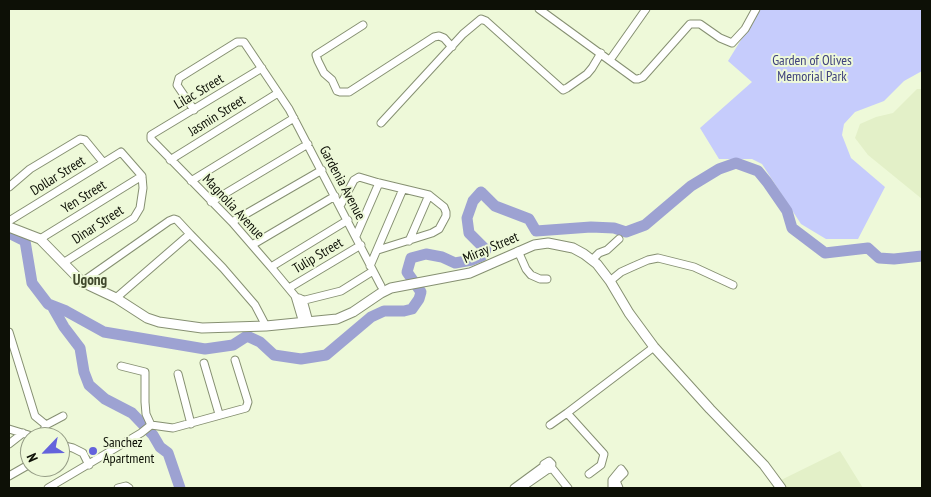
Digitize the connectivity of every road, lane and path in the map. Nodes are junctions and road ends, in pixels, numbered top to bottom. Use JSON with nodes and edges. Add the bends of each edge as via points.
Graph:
{"nodes":[{"id":1,"x":540,"y":9,"type":"edge"},
{"id":2,"x":646,"y":9,"type":"edge"},
{"id":3,"x":756,"y":9,"type":"edge"},
{"id":4,"x":363,"y":25,"type":"dead end"},
{"id":5,"x":452,"y":47,"type":"junction"},
{"id":6,"x":601,"y":53,"type":"junction"},
{"id":7,"x":610,"y":60,"type":"junction"},
{"id":8,"x":262,"y":68,"type":"junction"},
{"id":9,"x":278,"y":93,"type":"junction"},
{"id":10,"x":194,"y":110,"type":"junction"},
{"id":11,"x":294,"y":118,"type":"junction"},
{"id":12,"x":381,"y":123,"type":"dead end"},
{"id":13,"x":151,"y":139,"type":"joint"},
{"id":14,"x":308,"y":144,"type":"junction"},
{"id":15,"x":170,"y":160,"type":"junction"},
{"id":16,"x":103,"y":162,"type":"junction"},
{"id":17,"x":322,"y":170,"type":"junction"},
{"id":18,"x":142,"y":176,"type":"junction"},
{"id":19,"x":191,"y":181,"type":"junction"},
{"id":20,"x":378,"y":183,"type":"junction"},
{"id":21,"x":9,"y":187,"type":"edge"},
{"id":22,"x":403,"y":189,"type":"junction"},
{"id":23,"x":429,"y":195,"type":"junction"},
{"id":24,"x":335,"y":196,"type":"junction"},
{"id":25,"x":211,"y":202,"type":"junction"},
{"id":26,"x":340,"y":206,"type":"junction"},
{"id":27,"x":348,"y":220,"type":"junction"},
{"id":28,"x":9,"y":221,"type":"edge"},
{"id":29,"x":232,"y":222,"type":"junction"},
{"id":30,"x":9,"y":227,"type":"edge"},
{"id":31,"x":190,"y":234,"type":"junction"},
{"id":32,"x":356,"y":236,"type":"junction"},
{"id":33,"x":40,"y":239,"type":"junction"},
{"id":34,"x":619,"y":239,"type":"dead end"},
{"id":35,"x":408,"y":241,"type":"junction"},
{"id":36,"x":252,"y":245,"type":"junction"},
{"id":37,"x":360,"y":245,"type":"junction"},
{"id":38,"x":378,"y":250,"type":"junction"},
{"id":39,"x":518,"y":251,"type":"junction"},
{"id":40,"x":592,"y":260,"type":"junction"},
{"id":41,"x":62,"y":263,"type":"junction"},
{"id":42,"x":271,"y":267,"type":"junction"},
{"id":43,"x":372,"y":268,"type":"junction"},
{"id":44,"x":547,"y":279,"type":"dead end"},
{"id":45,"x":610,"y":281,"type":"junction"},
{"id":46,"x":82,"y":282,"type":"junction"},
{"id":47,"x":733,"y":285,"type":"dead end"},
{"id":48,"x":381,"y":286,"type":"dead end"},
{"id":49,"x":289,"y":288,"type":"junction"},
{"id":50,"x":116,"y":298,"type":"junction"},
{"id":51,"x":298,"y":299,"type":"junction"},
{"id":52,"x":306,"y":322,"type":"junction"},
{"id":53,"x":266,"y":326,"type":"junction"},
{"id":54,"x":9,"y":332,"type":"edge"},
{"id":55,"x":654,"y":347,"type":"junction"},
{"id":56,"x":236,"y":360,"type":"dead end"},
{"id":57,"x":204,"y":363,"type":"dead end"},
{"id":58,"x":121,"y":366,"type":"dead end"},
{"id":59,"x":178,"y":374,"type":"dead end"},
{"id":60,"x":567,"y":413,"type":"junction"},
{"id":61,"x":219,"y":414,"type":"junction"},
{"id":62,"x":63,"y":416,"type":"dead end"},
{"id":63,"x":191,"y":424,"type":"junction"},
{"id":64,"x":550,"y":424,"type":"dead end"},
{"id":65,"x":46,"y":425,"type":"joint"},
{"id":66,"x":148,"y":428,"type":"junction"},
{"id":67,"x":20,"y":435,"type":"edge"},
{"id":68,"x":9,"y":444,"type":"edge"},
{"id":69,"x":70,"y":448,"type":"edge"},
{"id":70,"x":89,"y":465,"type":"junction"},
{"id":71,"x":20,"y":470,"type":"edge"},
{"id":72,"x":589,"y":474,"type":"dead end"},
{"id":73,"x":9,"y":476,"type":"edge"},
{"id":74,"x":561,"y":483,"type":"edge"},
{"id":75,"x":524,"y":485,"type":"edge"},
{"id":76,"x":127,"y":487,"type":"edge"},
{"id":77,"x":48,"y":488,"type":"edge"},
{"id":78,"x":118,"y":488,"type":"edge"},
{"id":79,"x":514,"y":488,"type":"edge"},
{"id":80,"x":568,"y":488,"type":"edge"},
{"id":81,"x":612,"y":488,"type":"edge"},
{"id":82,"x":619,"y":488,"type":"edge"},
{"id":83,"x":780,"y":488,"type":"edge"}],
"edges":[{"from":1,"to":6,"type":"street"},
{"from":2,"to":7,"type":"street"},
{"from":3,"to":7,"type":"street","via":[[745,29],[732,43],[700,24],[690,24],[638,79]]},
{"from":4,"to":5,"type":"street","via":[[316,55],[337,91],[349,92],[434,37],[444,38]]},
{"from":5,"to":6,"type":"street","via":[[481,19],[564,90],[592,68]]},
{"from":5,"to":12,"type":"street"},
{"from":6,"to":7,"type":"street"},
{"from":8,"to":9,"type":"street","name":"Gardenia Avenue"},
{"from":8,"to":10,"type":"street","name":"Lilac Street"},
{"from":8,"to":10,"type":"street","name":"Gardenia Avenue","via":[[244,42],[238,42],[179,78],[177,85]]},
{"from":9,"to":11,"type":"street","name":"Gardenia Avenue"},
{"from":9,"to":15,"type":"street","name":"Jasmin Street"},
{"from":10,"to":13,"type":"street","name":"Lilac Street","via":[[151,135]]},
{"from":11,"to":14,"type":"street","name":"Gardenia Avenue"},
{"from":11,"to":19,"type":"street"},
{"from":13,"to":15,"type":"street","name":"Magnolia Avenue"},
{"from":14,"to":17,"type":"street","name":"Gardenia Avenue"},
{"from":14,"to":25,"type":"street"},
{"from":15,"to":19,"type":"street","name":"Magnolia Avenue"},
{"from":16,"to":18,"type":"street","name":"Dollar Street","via":[[121,152]]},
{"from":16,"to":21,"type":"street","via":[[85,140],[80,139],[30,169]]},
{"from":16,"to":28,"type":"street","name":"Dollar Street"},
{"from":17,"to":24,"type":"street","name":"Gardenia Avenue"},
{"from":17,"to":29,"type":"street"},
{"from":18,"to":33,"type":"street","name":"Yen Street"},
{"from":18,"to":41,"type":"street","name":"Dinar Street","via":[[142,199],[134,218]]},
{"from":19,"to":25,"type":"street","name":"Magnolia Avenue"},
{"from":20,"to":22,"type":"street"},
{"from":20,"to":26,"type":"street","via":[[356,178]]},
{"from":20,"to":32,"type":"street"},
{"from":22,"to":23,"type":"street"},
{"from":22,"to":38,"type":"street"},
{"from":23,"to":35,"type":"street"},
{"from":23,"to":35,"type":"street","via":[[444,208],[446,216],[439,229]]},
{"from":24,"to":26,"type":"street","name":"Gardenia Avenue"},
{"from":24,"to":36,"type":"street"},
{"from":25,"to":29,"type":"street","name":"Magnolia Avenue"},
{"from":26,"to":27,"type":"street","name":"Gardenia Avenue"},
{"from":27,"to":32,"type":"street","name":"Gardenia Avenue"},
{"from":27,"to":42,"type":"street"},
{"from":29,"to":36,"type":"street","name":"Magnolia Avenue"},
{"from":30,"to":33,"type":"street"},
{"from":31,"to":46,"type":"street","via":[[177,220],[169,221]]},
{"from":31,"to":50,"type":"street"},
{"from":31,"to":53,"type":"street","via":[[255,305]]},
{"from":32,"to":37,"type":"street","name":"Gardenia Avenue"},
{"from":33,"to":41,"type":"street","name":"Miray Street"},
{"from":34,"to":40,"type":"street"},
{"from":35,"to":38,"type":"street"},
{"from":36,"to":42,"type":"street","name":"Magnolia Avenue"},
{"from":37,"to":43,"type":"street","name":"Gardenia Avenue"},
{"from":37,"to":49,"type":"street","name":"Tulip Street"},
{"from":38,"to":43,"type":"street"},
{"from":39,"to":40,"type":"street","name":"Miray Street","via":[[548,243],[573,248]]},
{"from":39,"to":44,"type":"street","via":[[531,275]]},
{"from":39,"to":52,"type":"street","name":"Miray Street","via":[[470,273],[385,291],[337,319]]},
{"from":40,"to":45,"type":"street","name":"Miray Street"},
{"from":41,"to":46,"type":"street","name":"Miray Street"},
{"from":42,"to":49,"type":"street","name":"Magnolia Avenue"},
{"from":43,"to":48,"type":"street","name":"Gardenia Avenue"},
{"from":43,"to":51,"type":"street","via":[[341,291]]},
{"from":45,"to":47,"type":"street","via":[[621,272],[658,258],[694,267]]},
{"from":45,"to":55,"type":"street","name":"Miray Street"},
{"from":46,"to":50,"type":"street","name":"Miray Street"},
{"from":49,"to":51,"type":"street","name":"Magnolia Avenue"},
{"from":50,"to":53,"type":"street","name":"Miray Street","via":[[159,322],[202,328]]},
{"from":51,"to":52,"type":"street","name":"Magnolia Avenue"},
{"from":52,"to":53,"type":"street","name":"Miray Street"},
{"from":54,"to":65,"type":"street","via":[[36,416]]},
{"from":55,"to":60,"type":"street"},
{"from":55,"to":83,"type":"street","name":"Miray Street","via":[[764,465]]},
{"from":56,"to":61,"type":"street","via":[[248,406]]},
{"from":57,"to":61,"type":"street"},
{"from":58,"to":66,"type":"street","via":[[145,372]]},
{"from":59,"to":63,"type":"street"},
{"from":60,"to":64,"type":"street"},
{"from":60,"to":72,"type":"street","via":[[604,454],[601,465]]},
{"from":61,"to":63,"type":"street"},
{"from":62,"to":65,"type":"street"},
{"from":63,"to":66,"type":"street"},
{"from":66,"to":70,"type":"street"},
{"from":67,"to":68,"type":"street"},
{"from":69,"to":70,"type":"street","via":[[83,453]]},
{"from":70,"to":77,"type":"street"},
{"from":71,"to":73,"type":"street"},
{"from":74,"to":75,"type":"street","via":[[548,469]]},
{"from":74,"to":80,"type":"street"},
{"from":75,"to":79,"type":"street"},
{"from":76,"to":78,"type":"street"},
{"from":81,"to":82,"type":"street","via":[[612,480],[621,469],[624,472],[616,481]]}]}
